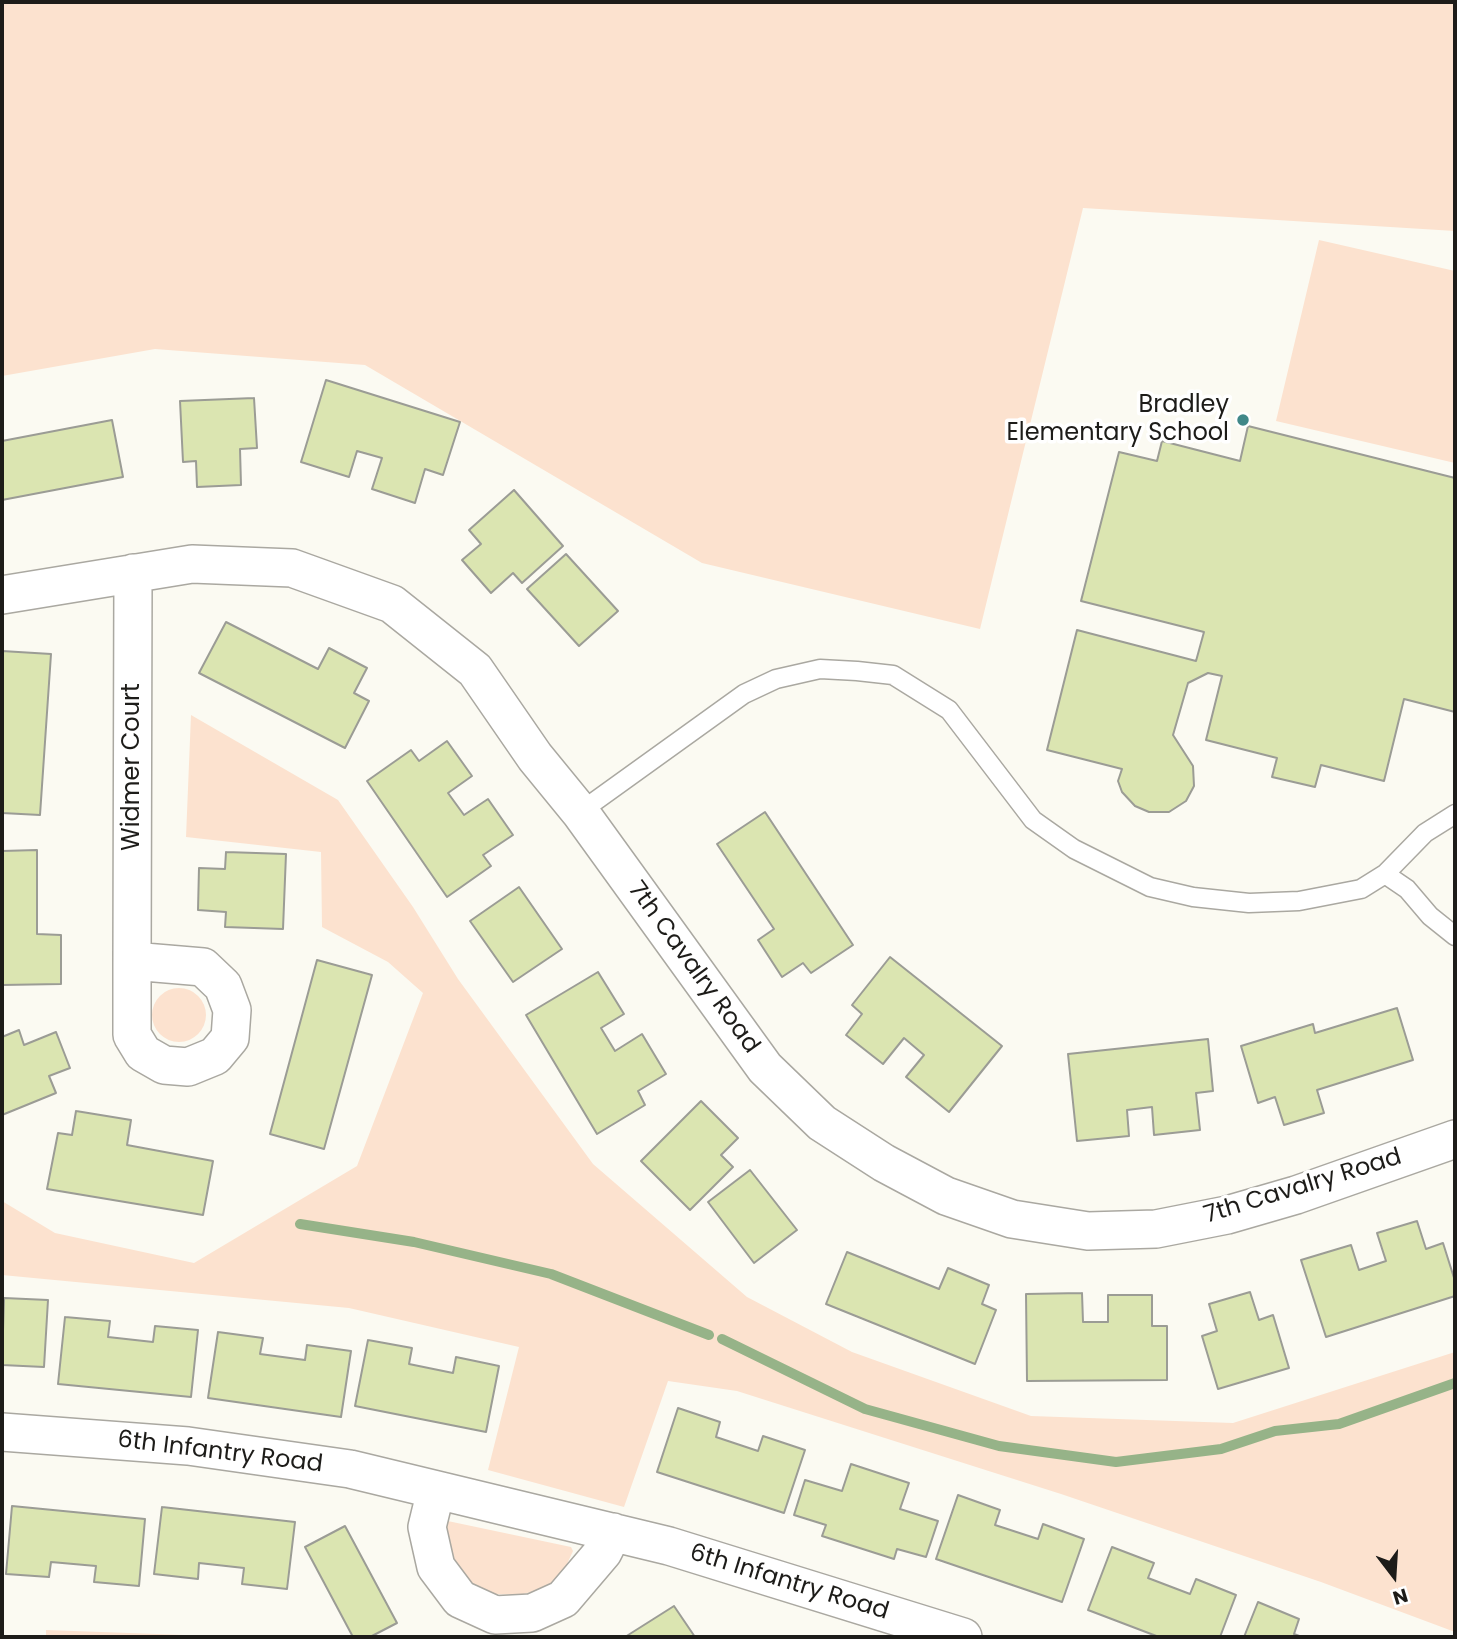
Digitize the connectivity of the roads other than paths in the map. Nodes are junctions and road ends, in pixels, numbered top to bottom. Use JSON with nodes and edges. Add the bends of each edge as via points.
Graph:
{"nodes":[{"id":1,"x":133,"y":573,"type":"junction"},
{"id":2,"x":2,"y":594,"type":"edge"},
{"id":3,"x":580,"y":812,"type":"junction"},
{"id":4,"x":1455,"y":814,"type":"edge"},
{"id":5,"x":1385,"y":874,"type":"junction"},
{"id":6,"x":1455,"y":936,"type":"edge"},
{"id":7,"x":132,"y":961,"type":"dead end"},
{"id":8,"x":1455,"y":1139,"type":"edge"},
{"id":9,"x":2,"y":1432,"type":"edge"},
{"id":10,"x":436,"y":1490,"type":"junction"},
{"id":11,"x":613,"y":1532,"type":"junction"},
{"id":12,"x":963,"y":1637,"type":"edge"}],
"edges":[{"from":1,"to":2,"type":"street","name":"7th Cavalry Road"},
{"from":1,"to":3,"type":"street","name":"7th Cavalry Road","via":[[192,564],[292,569],[391,604],[475,670]]},
{"from":1,"to":7,"type":"street","name":"Widmer Court"},
{"from":3,"to":5,"type":"lane","via":[[744,694],[776,679],[820,669],[857,670],[893,676],[948,710],[1033,820],[1074,849],[1150,887],[1249,903],[1299,901],[1361,889]]},
{"from":3,"to":8,"type":"street","name":"7th Cavalry Road","via":[[765,1068],[822,1123],[946,1196],[1012,1219],[1076,1229],[1156,1229],[1284,1198]]},
{"from":4,"to":5,"type":"lane","via":[[1425,832]]},
{"from":5,"to":6,"type":"lane","via":[[1408,889],[1430,916]]},
{"from":9,"to":10,"type":"street","name":"6th Infantry Road","via":[[188,1446],[350,1469]]},
{"from":10,"to":11,"type":"street","name":"6th Infantry Road"},
{"from":10,"to":11,"type":"street","via":[[427,1527],[436,1567],[460,1599],[495,1615],[533,1612],[563,1599],[603,1552]]},
{"from":11,"to":12,"type":"street","name":"6th Infantry Road"}]}
